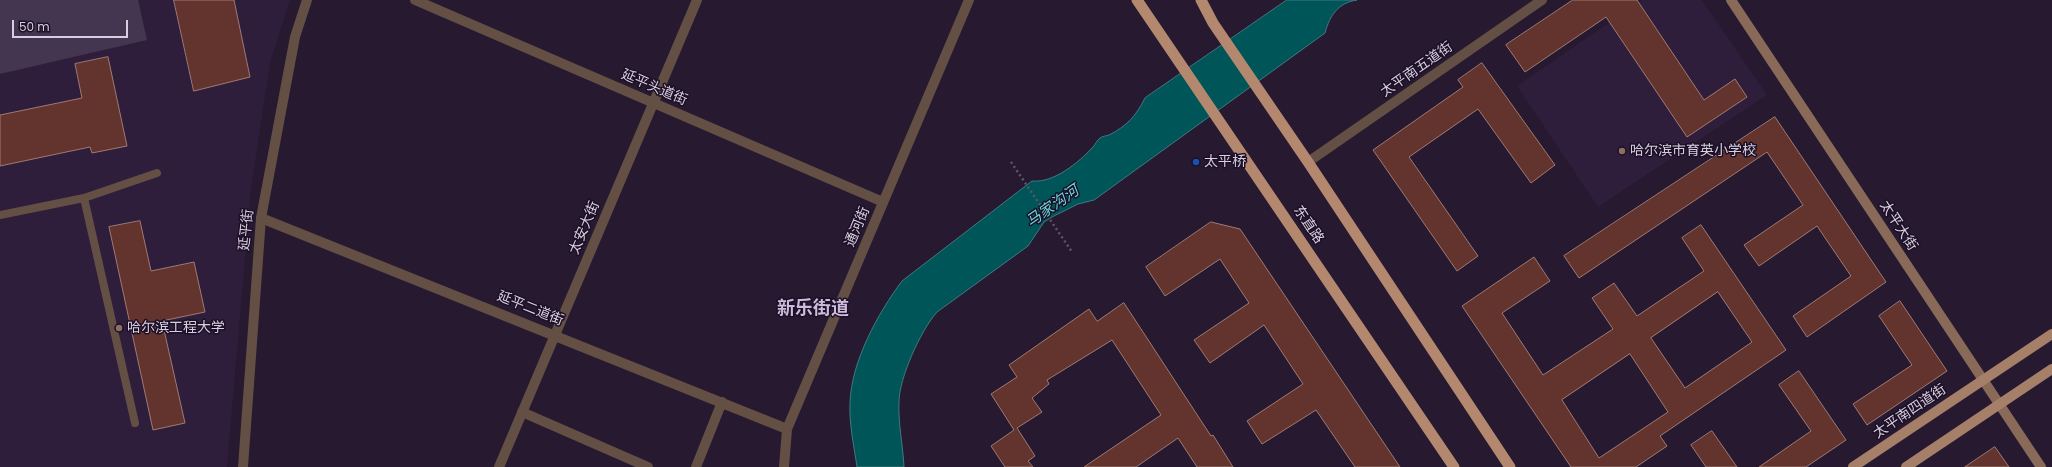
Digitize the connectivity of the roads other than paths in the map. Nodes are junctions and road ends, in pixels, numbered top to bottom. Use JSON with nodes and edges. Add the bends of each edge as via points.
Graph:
{"nodes":[{"id":1,"x":307,"y":0,"type":"edge"},
{"id":2,"x":415,"y":0,"type":"edge"},
{"id":3,"x":697,"y":0,"type":"edge"},
{"id":4,"x":969,"y":0,"type":"edge"},
{"id":5,"x":1137,"y":0,"type":"edge"},
{"id":6,"x":1201,"y":0,"type":"edge"},
{"id":7,"x":1542,"y":0,"type":"edge"},
{"id":8,"x":1732,"y":0,"type":"edge"},
{"id":9,"x":653,"y":103,"type":"junction"},
{"id":10,"x":1308,"y":162,"type":"junction"},
{"id":11,"x":157,"y":173,"type":"dead end"},
{"id":12,"x":84,"y":198,"type":"junction"},
{"id":13,"x":883,"y":202,"type":"junction"},
{"id":14,"x":0,"y":215,"type":"edge"},
{"id":15,"x":261,"y":218,"type":"junction"},
{"id":16,"x":555,"y":334,"type":"junction"},
{"id":17,"x":2052,"y":334,"type":"edge"},
{"id":18,"x":2052,"y":369,"type":"edge"},
{"id":19,"x":1983,"y":380,"type":"junction"},
{"id":20,"x":722,"y":402,"type":"junction"},
{"id":21,"x":1999,"y":405,"type":"junction"},
{"id":22,"x":522,"y":412,"type":"junction"},
{"id":23,"x":135,"y":423,"type":"dead end"},
{"id":24,"x":787,"y":429,"type":"junction"},
{"id":25,"x":242,"y":467,"type":"edge"},
{"id":26,"x":498,"y":467,"type":"edge"},
{"id":27,"x":648,"y":467,"type":"edge"},
{"id":28,"x":696,"y":467,"type":"edge"},
{"id":29,"x":784,"y":467,"type":"edge"},
{"id":30,"x":1454,"y":467,"type":"edge"},
{"id":31,"x":1510,"y":467,"type":"edge"},
{"id":32,"x":1853,"y":467,"type":"edge"},
{"id":33,"x":1906,"y":467,"type":"edge"},
{"id":34,"x":2041,"y":467,"type":"edge"}],
"edges":[{"from":1,"to":15,"type":"street","name":"延平街","via":[[295,37]]},
{"from":2,"to":9,"type":"street","name":"延平头道街"},
{"from":3,"to":9,"type":"street","name":"太安大街"},
{"from":4,"to":13,"type":"street","name":"通河街"},
{"from":5,"to":30,"type":"highway","name":"东直路"},
{"from":6,"to":10,"type":"highway","via":[[1213,23]]},
{"from":7,"to":10,"type":"street","name":"太平南五道街"},
{"from":8,"to":19,"type":"main road","name":"太平大街"},
{"from":9,"to":13,"type":"street","name":"延平头道街"},
{"from":9,"to":16,"type":"street","name":"太安大街"},
{"from":10,"to":31,"type":"highway"},
{"from":11,"to":12,"type":"lane"},
{"from":12,"to":14,"type":"lane"},
{"from":12,"to":23,"type":"lane"},
{"from":13,"to":24,"type":"street","name":"通河街"},
{"from":15,"to":16,"type":"street","name":"延平二道街"},
{"from":15,"to":25,"type":"street","name":"延平街"},
{"from":16,"to":20,"type":"street","name":"延平二道街"},
{"from":16,"to":22,"type":"street","name":"太安大街"},
{"from":17,"to":19,"type":"main road","name":"太平南四道街"},
{"from":18,"to":21,"type":"main road"},
{"from":19,"to":21,"type":"main road","name":"太平大街"},
{"from":19,"to":32,"type":"main road","name":"太平南四道街"},
{"from":20,"to":24,"type":"street","name":"延平二道街"},
{"from":20,"to":28,"type":"street"},
{"from":21,"to":33,"type":"main road"},
{"from":21,"to":34,"type":"main road","name":"太平大街"},
{"from":22,"to":26,"type":"street","name":"太安大街"},
{"from":22,"to":27,"type":"street"},
{"from":24,"to":29,"type":"street","name":"通河街"}]}
